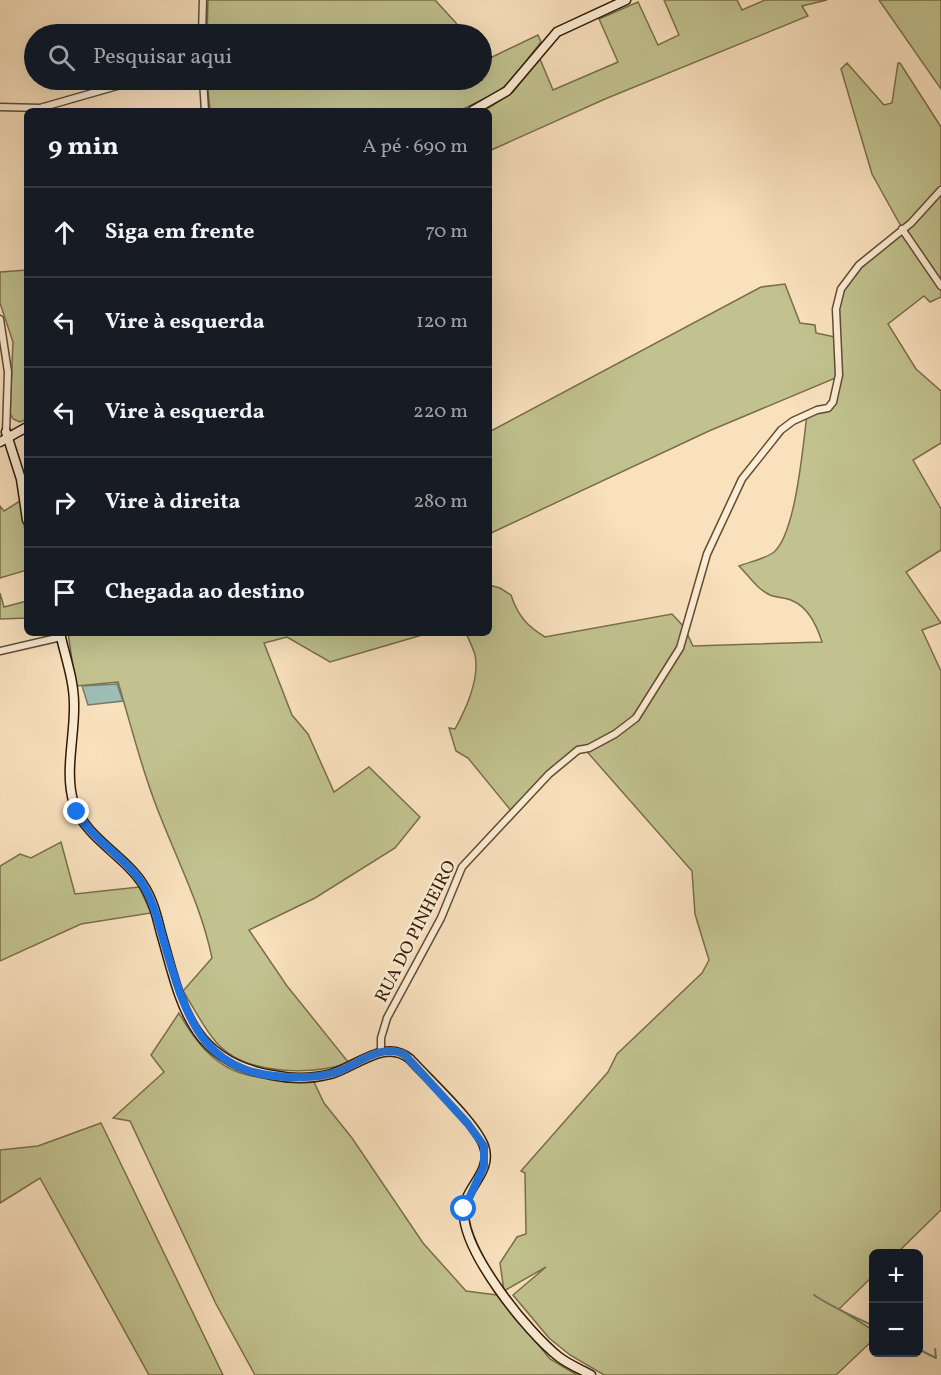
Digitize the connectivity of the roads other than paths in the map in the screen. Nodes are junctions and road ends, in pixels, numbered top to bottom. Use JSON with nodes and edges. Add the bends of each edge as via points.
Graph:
{"nodes":[{"id":1,"x":203,"y":0,"type":"edge"},
{"id":2,"x":626,"y":0,"type":"edge"},
{"id":3,"x":202,"y":24,"type":"edge"},
{"id":4,"x":103,"y":90,"type":"edge"},
{"id":5,"x":204,"y":90,"type":"edge"},
{"id":6,"x":0,"y":107,"type":"edge"},
{"id":7,"x":40,"y":108,"type":"edge"},
{"id":8,"x":40,"y":108,"type":"edge"},
{"id":9,"x":205,"y":108,"type":"edge"},
{"id":10,"x":477,"y":108,"type":"edge"},
{"id":11,"x":941,"y":190,"type":"edge"},
{"id":12,"x":902,"y":229,"type":"junction"},
{"id":13,"x":941,"y":286,"type":"edge"},
{"id":14,"x":0,"y":319,"type":"edge"},
{"id":15,"x":24,"y":426,"type":"edge"},
{"id":16,"x":3,"y":437,"type":"edge"},
{"id":17,"x":24,"y":478,"type":"edge"},
{"id":18,"x":57,"y":636,"type":"edge"},
{"id":19,"x":61,"y":636,"type":"edge"},
{"id":20,"x":0,"y":651,"type":"edge"},
{"id":21,"x":381,"y":1052,"type":"junction"},
{"id":22,"x":591,"y":1375,"type":"edge"}],
"edges":[{"from":1,"to":3,"type":"street"},
{"from":2,"to":10,"type":"street","via":[[557,32],[507,91]]},
{"from":4,"to":7,"type":"street"},
{"from":5,"to":9,"type":"street"},
{"from":6,"to":8,"type":"street"},
{"from":11,"to":12,"type":"street","name":"RUA DO PINHEIRO"},
{"from":12,"to":13,"type":"street"},
{"from":12,"to":21,"type":"street","name":"RUA DO PINHEIRO","via":[[859,266],[841,289],[836,309],[839,375],[833,402],[781,430],[741,479],[707,554],[680,648],[636,718],[615,734],[578,750],[549,774],[462,867],[441,918],[387,1018]]},
{"from":14,"to":16,"type":"street","via":[[8,372]]},
{"from":15,"to":16,"type":"street"},
{"from":16,"to":17,"type":"street"},
{"from":18,"to":20,"type":"street"},
{"from":19,"to":21,"type":"street","via":[[74,703],[70,781],[74,804],[89,829],[147,891],[179,995],[202,1038],[231,1064],[284,1077],[330,1074]]},
{"from":21,"to":22,"type":"street","via":[[394,1051],[410,1059],[479,1137],[485,1152],[484,1166],[464,1209],[467,1231],[480,1261],[504,1297],[550,1349]]}]}
